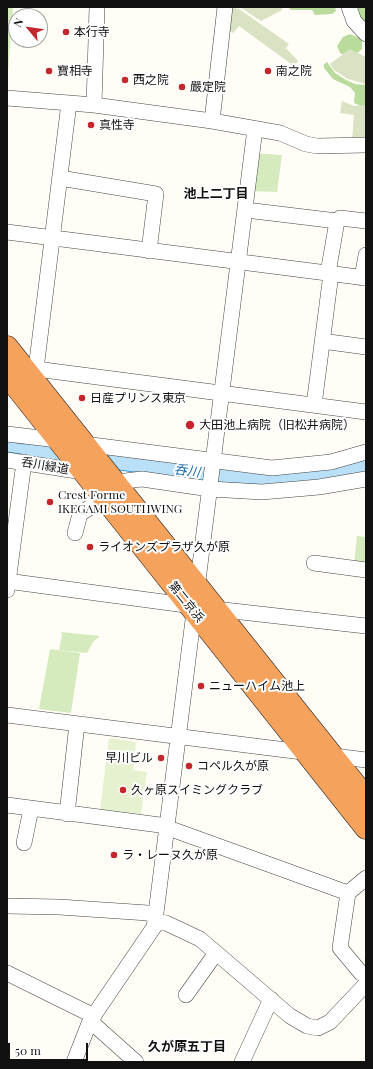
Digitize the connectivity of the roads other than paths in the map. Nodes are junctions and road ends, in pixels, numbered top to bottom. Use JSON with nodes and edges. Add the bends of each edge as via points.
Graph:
{"nodes":[{"id":1,"x":97,"y":7,"type":"edge"},
{"id":2,"x":225,"y":7,"type":"edge"},
{"id":3,"x":349,"y":7,"type":"edge"},
{"id":4,"x":366,"y":34,"type":"edge"},
{"id":5,"x":7,"y":98,"type":"edge"},
{"id":6,"x":69,"y":103,"type":"junction"},
{"id":7,"x":94,"y":105,"type":"junction"},
{"id":8,"x":212,"y":121,"type":"junction"},
{"id":9,"x":255,"y":129,"type":"junction"},
{"id":10,"x":366,"y":145,"type":"edge"},
{"id":11,"x":60,"y":178,"type":"junction"},
{"id":12,"x":246,"y":210,"type":"junction"},
{"id":13,"x":337,"y":221,"type":"junction"},
{"id":14,"x":366,"y":221,"type":"edge"},
{"id":15,"x":7,"y":232,"type":"edge"},
{"id":16,"x":52,"y":239,"type":"junction"},
{"id":17,"x":149,"y":251,"type":"junction"},
{"id":18,"x":366,"y":255,"type":"edge"},
{"id":19,"x":239,"y":262,"type":"junction"},
{"id":20,"x":329,"y":274,"type":"junction"},
{"id":21,"x":364,"y":278,"type":"edge"},
{"id":22,"x":322,"y":341,"type":"junction"},
{"id":23,"x":7,"y":347,"type":"edge"},
{"id":24,"x":366,"y":347,"type":"edge"},
{"id":25,"x":32,"y":372,"type":"junction"},
{"id":26,"x":7,"y":375,"type":"edge"},
{"id":27,"x":222,"y":394,"type":"junction"},
{"id":28,"x":314,"y":406,"type":"junction"},
{"id":29,"x":366,"y":412,"type":"edge"},
{"id":30,"x":7,"y":434,"type":"edge"},
{"id":31,"x":60,"y":442,"type":"junction"},
{"id":32,"x":366,"y":452,"type":"edge"},
{"id":33,"x":83,"y":458,"type":"junction"},
{"id":34,"x":7,"y":460,"type":"edge"},
{"id":35,"x":24,"y":462,"type":"junction"},
{"id":36,"x":212,"y":462,"type":"junction"},
{"id":37,"x":366,"y":479,"type":"edge"},
{"id":38,"x":109,"y":485,"type":"junction"},
{"id":39,"x":210,"y":486,"type":"junction"},
{"id":40,"x":75,"y":533,"type":"dead end"},
{"id":41,"x":314,"y":563,"type":"dead end"},
{"id":42,"x":366,"y":570,"type":"edge"},
{"id":43,"x":7,"y":584,"type":"edge"},
{"id":44,"x":198,"y":603,"type":"junction"},
{"id":45,"x":366,"y":626,"type":"edge"},
{"id":46,"x":7,"y":715,"type":"edge"},
{"id":47,"x":77,"y":724,"type":"junction"},
{"id":48,"x":178,"y":736,"type":"junction"},
{"id":49,"x":305,"y":752,"type":"junction"},
{"id":50,"x":333,"y":756,"type":"junction"},
{"id":51,"x":366,"y":757,"type":"edge"},
{"id":52,"x":366,"y":798,"type":"edge"},
{"id":53,"x":7,"y":805,"type":"edge"},
{"id":54,"x":31,"y":808,"type":"junction"},
{"id":55,"x":66,"y":814,"type":"junction"},
{"id":56,"x":166,"y":828,"type":"junction"},
{"id":57,"x":366,"y":828,"type":"edge"},
{"id":58,"x":24,"y":843,"type":"dead end"},
{"id":59,"x":366,"y":878,"type":"edge"},
{"id":60,"x":348,"y":893,"type":"junction"},
{"id":61,"x":7,"y":906,"type":"edge"},
{"id":62,"x":155,"y":919,"type":"junction"},
{"id":63,"x":216,"y":953,"type":"junction"},
{"id":64,"x":7,"y":973,"type":"edge"},
{"id":65,"x":366,"y":976,"type":"edge"},
{"id":66,"x":366,"y":984,"type":"edge"},
{"id":67,"x":186,"y":996,"type":"dead end"},
{"id":68,"x":271,"y":999,"type":"junction"},
{"id":69,"x":92,"y":1018,"type":"junction"},
{"id":70,"x":74,"y":1062,"type":"edge"},
{"id":71,"x":136,"y":1062,"type":"edge"},
{"id":72,"x":242,"y":1062,"type":"edge"}],
"edges":[{"from":1,"to":7,"type":"street"},
{"from":2,"to":8,"type":"street"},
{"from":3,"to":4,"type":"street","via":[[354,21]]},
{"from":5,"to":6,"type":"street"},
{"from":6,"to":7,"type":"street"},
{"from":6,"to":11,"type":"street"},
{"from":7,"to":8,"type":"street"},
{"from":8,"to":9,"type":"street"},
{"from":9,"to":10,"type":"street","via":[[280,133],[317,146]]},
{"from":9,"to":12,"type":"street"},
{"from":11,"to":16,"type":"street"},
{"from":11,"to":17,"type":"street","via":[[156,194]]},
{"from":12,"to":13,"type":"street"},
{"from":12,"to":19,"type":"street"},
{"from":13,"to":14,"type":"street","via":[[340,218]]},
{"from":13,"to":20,"type":"street"},
{"from":15,"to":16,"type":"street"},
{"from":16,"to":17,"type":"street"},
{"from":16,"to":25,"type":"street"},
{"from":17,"to":19,"type":"street"},
{"from":18,"to":21,"type":"street"},
{"from":19,"to":20,"type":"street"},
{"from":19,"to":27,"type":"street"},
{"from":20,"to":21,"type":"street"},
{"from":20,"to":22,"type":"street"},
{"from":22,"to":24,"type":"street"},
{"from":22,"to":28,"type":"street"},
{"from":23,"to":25,"type":"highway","name":"第二京浜"},
{"from":25,"to":27,"type":"street"},
{"from":25,"to":33,"type":"highway","name":"第二京浜"},
{"from":26,"to":31,"type":"highway","name":"第二京浜"},
{"from":27,"to":28,"type":"street"},
{"from":27,"to":36,"type":"street"},
{"from":28,"to":29,"type":"street"},
{"from":30,"to":31,"type":"street"},
{"from":31,"to":33,"type":"highway","name":"第二京浜"},
{"from":32,"to":36,"type":"street","name":"呑川緑道","via":[[331,462],[272,468]]},
{"from":33,"to":35,"type":"street","name":"呑川緑道"},
{"from":33,"to":36,"type":"street","name":"呑川緑道"},
{"from":33,"to":38,"type":"highway","name":"第二京浜"},
{"from":34,"to":35,"type":"street","name":"呑川緑道"},
{"from":35,"to":43,"type":"street"},
{"from":36,"to":39,"type":"street"},
{"from":37,"to":39,"type":"street","via":[[262,492]]},
{"from":38,"to":39,"type":"street","via":[[142,479]]},
{"from":38,"to":40,"type":"street","via":[[80,514]]},
{"from":38,"to":44,"type":"highway","name":"第二京浜"},
{"from":39,"to":44,"type":"street"},
{"from":41,"to":42,"type":"street"},
{"from":43,"to":44,"type":"street"},
{"from":44,"to":45,"type":"street"},
{"from":44,"to":48,"type":"street"},
{"from":44,"to":49,"type":"highway","name":"第二京浜"},
{"from":44,"to":50,"type":"highway","name":"第二京浜"},
{"from":46,"to":47,"type":"street"},
{"from":47,"to":48,"type":"street"},
{"from":47,"to":55,"type":"street"},
{"from":48,"to":49,"type":"street"},
{"from":48,"to":56,"type":"street"},
{"from":49,"to":50,"type":"street"},
{"from":49,"to":57,"type":"highway","name":"第二京浜"},
{"from":50,"to":51,"type":"street"},
{"from":50,"to":52,"type":"highway","name":"第二京浜"},
{"from":53,"to":54,"type":"street"},
{"from":54,"to":55,"type":"street"},
{"from":54,"to":58,"type":"street"},
{"from":55,"to":56,"type":"street","via":[[160,825]]},
{"from":56,"to":60,"type":"street"},
{"from":56,"to":62,"type":"street"},
{"from":59,"to":60,"type":"street"},
{"from":60,"to":65,"type":"street","via":[[340,948],[360,973]]},
{"from":61,"to":62,"type":"street","via":[[148,913]]},
{"from":62,"to":63,"type":"street","via":[[200,940]]},
{"from":62,"to":69,"type":"street","via":[[154,927]]},
{"from":63,"to":67,"type":"street"},
{"from":63,"to":68,"type":"street"},
{"from":64,"to":69,"type":"street"},
{"from":66,"to":68,"type":"street","via":[[330,1022],[318,1028],[302,1024]]},
{"from":68,"to":72,"type":"street"},
{"from":69,"to":70,"type":"street"},
{"from":69,"to":71,"type":"street"}]}
